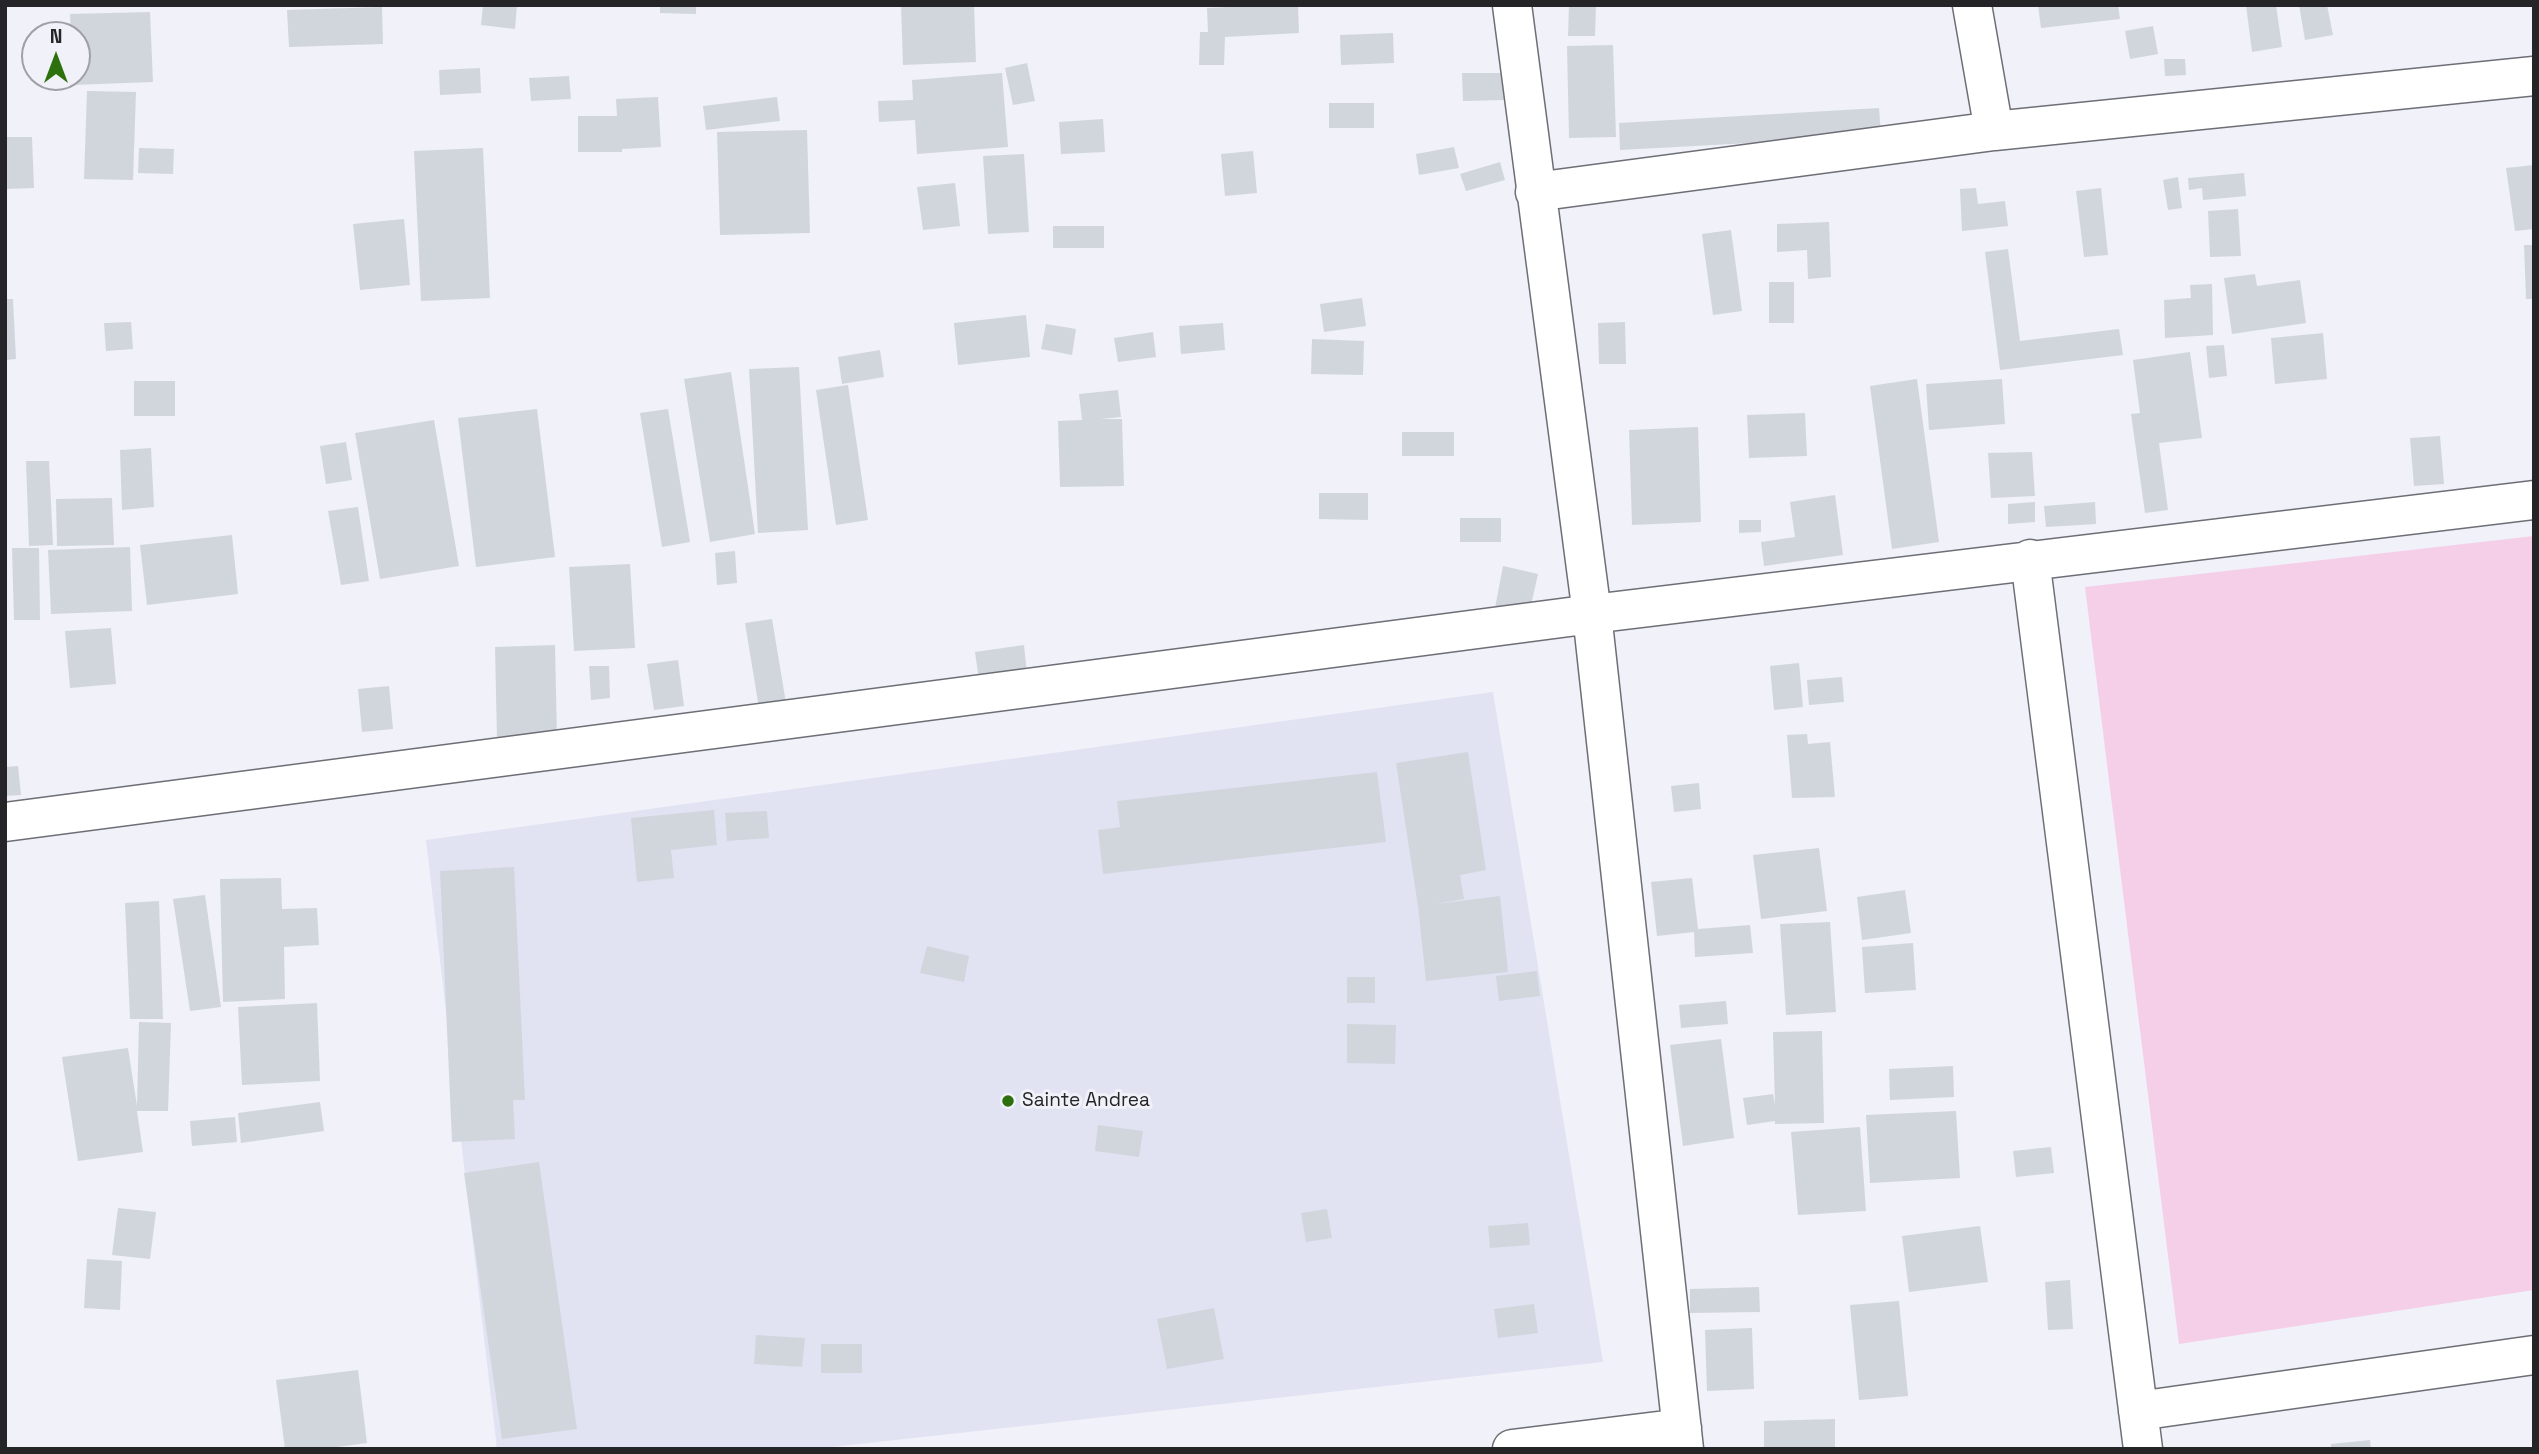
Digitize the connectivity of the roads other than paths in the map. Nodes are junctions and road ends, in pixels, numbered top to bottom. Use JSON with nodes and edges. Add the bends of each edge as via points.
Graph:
{"nodes":[{"id":1,"x":1512,"y":5,"type":"edge"},
{"id":2,"x":1972,"y":5,"type":"edge"},
{"id":3,"x":2534,"y":76,"type":"edge"},
{"id":4,"x":1994,"y":131,"type":"junction"},
{"id":5,"x":1535,"y":192,"type":"junction"},
{"id":6,"x":2534,"y":500,"type":"edge"},
{"id":7,"x":2029,"y":559,"type":"junction"},
{"id":8,"x":1592,"y":614,"type":"junction"},
{"id":9,"x":5,"y":822,"type":"edge"},
{"id":10,"x":2534,"y":1355,"type":"edge"},
{"id":11,"x":2138,"y":1411,"type":"junction"},
{"id":12,"x":1683,"y":1439,"type":"edge"},
{"id":13,"x":1512,"y":1449,"type":"edge"},
{"id":14,"x":2143,"y":1449,"type":"edge"}],
"edges":[{"from":1,"to":5,"type":"street"},
{"from":2,"to":4,"type":"street"},
{"from":3,"to":4,"type":"street"},
{"from":4,"to":5,"type":"street"},
{"from":5,"to":8,"type":"street"},
{"from":6,"to":7,"type":"street"},
{"from":7,"to":8,"type":"street"},
{"from":7,"to":11,"type":"street"},
{"from":8,"to":9,"type":"street"},
{"from":8,"to":12,"type":"street"},
{"from":10,"to":11,"type":"street"},
{"from":11,"to":14,"type":"street"},
{"from":12,"to":13,"type":"street"}]}
